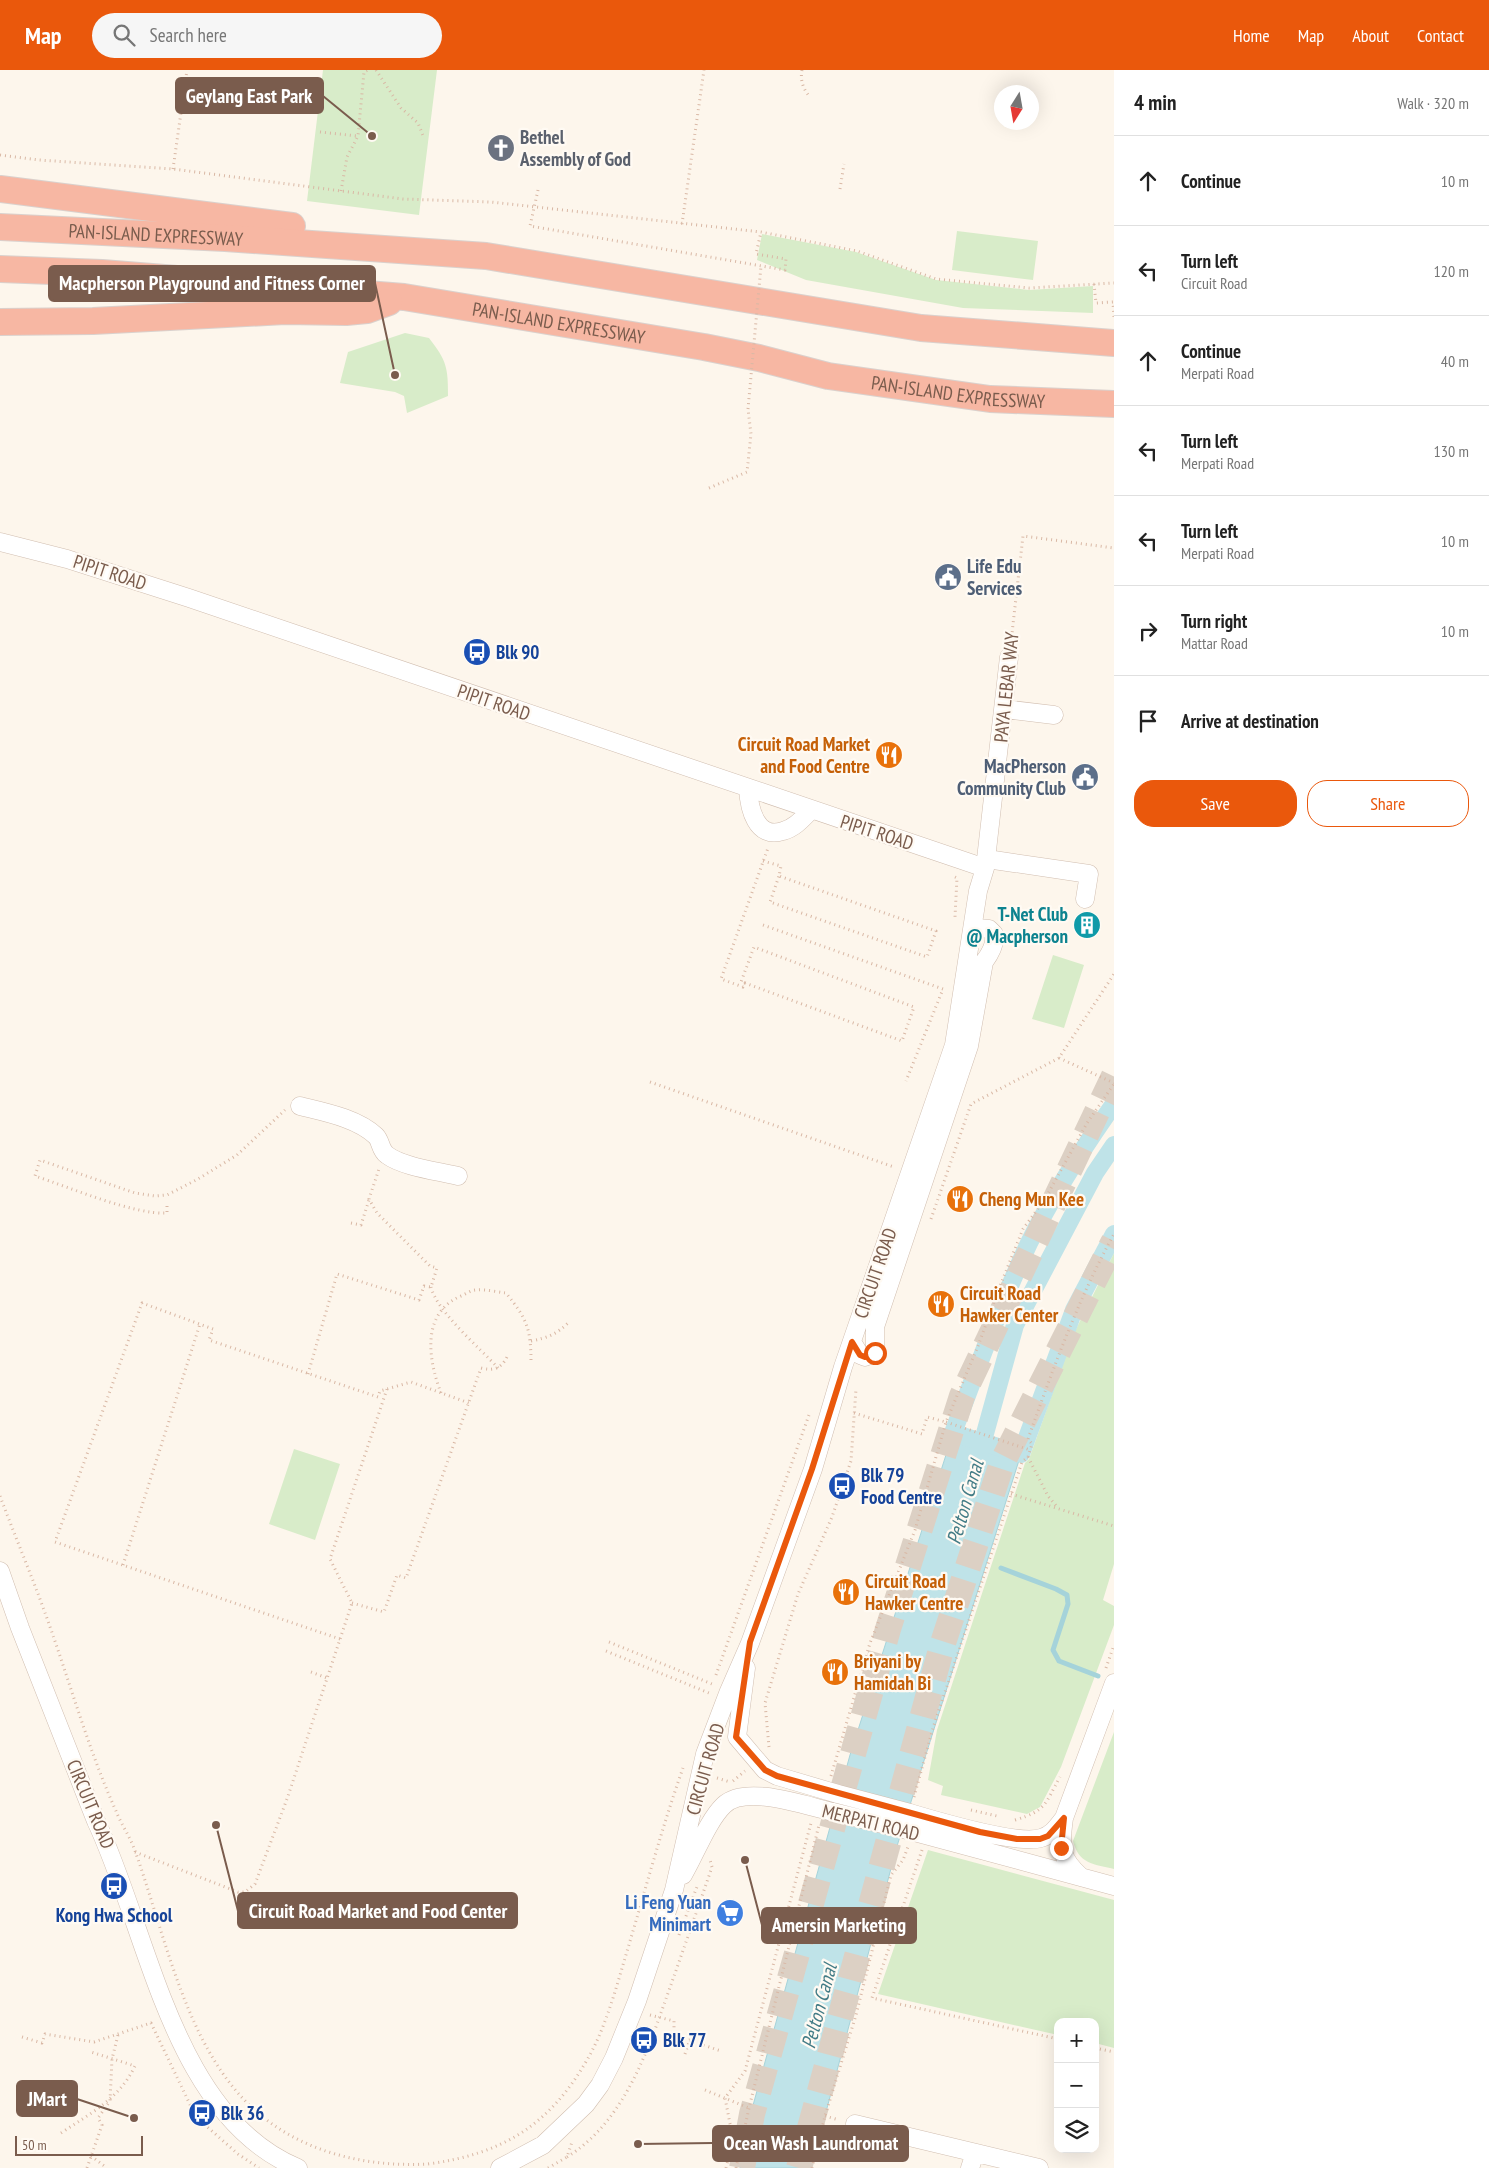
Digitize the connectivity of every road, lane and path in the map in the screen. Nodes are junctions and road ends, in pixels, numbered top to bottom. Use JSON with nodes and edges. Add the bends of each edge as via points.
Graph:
{"nodes":[{"id":1,"x":188,"y":70,"type":"edge"},
{"id":2,"x":368,"y":70,"type":"edge"},
{"id":3,"x":376,"y":70,"type":"edge"},
{"id":4,"x":704,"y":70,"type":"edge"},
{"id":5,"x":802,"y":70,"type":"edge"},
{"id":6,"x":810,"y":97,"type":"dead end"},
{"id":7,"x":320,"y":132,"type":"dead end"},
{"id":8,"x":358,"y":136,"type":"junction"},
{"id":9,"x":424,"y":138,"type":"dead end"},
{"id":10,"x":0,"y":156,"type":"edge"},
{"id":11,"x":844,"y":164,"type":"dead end"},
{"id":12,"x":173,"y":169,"type":"junction"},
{"id":13,"x":0,"y":189,"type":"edge"},
{"id":14,"x":538,"y":190,"type":"dead end"},
{"id":15,"x":840,"y":190,"type":"dead end"},
{"id":16,"x":341,"y":191,"type":"junction"},
{"id":17,"x":533,"y":207,"type":"junction"},
{"id":18,"x":682,"y":224,"type":"junction"},
{"id":19,"x":0,"y":227,"type":"edge"},
{"id":20,"x":761,"y":232,"type":"junction"},
{"id":21,"x":486,"y":256,"type":"junction"},
{"id":22,"x":761,"y":266,"type":"junction"},
{"id":23,"x":0,"y":269,"type":"edge"},
{"id":24,"x":1114,"y":283,"type":"edge"},
{"id":25,"x":1094,"y":284,"type":"junction"},
{"id":26,"x":404,"y":297,"type":"junction"},
{"id":27,"x":1114,"y":317,"type":"edge"},
{"id":28,"x":0,"y":322,"type":"edge"},
{"id":29,"x":1114,"y":343,"type":"edge"},
{"id":30,"x":1114,"y":404,"type":"edge"},
{"id":31,"x":709,"y":488,"type":"dead end"},
{"id":32,"x":0,"y":542,"type":"edge"},
{"id":33,"x":1114,"y":548,"type":"edge"},
{"id":34,"x":1009,"y":657,"type":"joint"},
{"id":35,"x":1004,"y":709,"type":"junction"},
{"id":36,"x":1054,"y":715,"type":"dead end"},
{"id":37,"x":748,"y":788,"type":"junction"},
{"id":38,"x":811,"y":810,"type":"junction"},
{"id":39,"x":773,"y":833,"type":"junction"},
{"id":40,"x":763,"y":861,"type":"junction"},
{"id":41,"x":986,"y":863,"type":"junction"},
{"id":42,"x":949,"y":875,"type":"dead end"},
{"id":43,"x":779,"y":876,"type":"junction"},
{"id":44,"x":1085,"y":899,"type":"dead end"},
{"id":45,"x":955,"y":924,"type":"dead end"},
{"id":46,"x":763,"y":925,"type":"dead end"},
{"id":47,"x":973,"y":931,"type":"junction"},
{"id":48,"x":1114,"y":974,"type":"edge"},
{"id":49,"x":745,"y":983,"type":"junction"},
{"id":50,"x":947,"y":990,"type":"dead end"},
{"id":51,"x":945,"y":1000,"type":"dead end"},
{"id":52,"x":1059,"y":1058,"type":"junction"},
{"id":53,"x":906,"y":1081,"type":"dead end"},
{"id":54,"x":650,"y":1082,"type":"dead end"},
{"id":55,"x":1114,"y":1084,"type":"edge"},
{"id":56,"x":300,"y":1106,"type":"joint"},
{"id":57,"x":385,"y":1152,"type":"junction"},
{"id":58,"x":899,"y":1169,"type":"dead end"},
{"id":59,"x":458,"y":1176,"type":"dead end"},
{"id":60,"x":369,"y":1199,"type":"junction"},
{"id":61,"x":167,"y":1206,"type":"dead end"},
{"id":62,"x":352,"y":1222,"type":"dead end"},
{"id":63,"x":928,"y":1226,"type":"dead end"},
{"id":64,"x":1114,"y":1234,"type":"edge"},
{"id":65,"x":430,"y":1287,"type":"junction"},
{"id":66,"x":442,"y":1308,"type":"junction"},
{"id":67,"x":568,"y":1323,"type":"dead end"},
{"id":68,"x":200,"y":1324,"type":"junction"},
{"id":69,"x":531,"y":1341,"type":"junction"},
{"id":70,"x":852,"y":1342,"type":"junction"},
{"id":71,"x":507,"y":1357,"type":"dead end"},
{"id":72,"x":531,"y":1364,"type":"dead end"},
{"id":73,"x":498,"y":1368,"type":"junction"},
{"id":74,"x":308,"y":1374,"type":"junction"},
{"id":75,"x":856,"y":1388,"type":"dead end"},
{"id":76,"x":387,"y":1389,"type":"junction"},
{"id":77,"x":442,"y":1393,"type":"junction"},
{"id":78,"x":469,"y":1403,"type":"junction"},
{"id":79,"x":811,"y":1409,"type":"dead end"},
{"id":80,"x":854,"y":1413,"type":"junction"},
{"id":81,"x":946,"y":1422,"type":"junction"},
{"id":82,"x":1030,"y":1450,"type":"junction"},
{"id":83,"x":1028,"y":1457,"type":"junction"},
{"id":84,"x":1010,"y":1494,"type":"junction"},
{"id":85,"x":0,"y":1496,"type":"edge"},
{"id":86,"x":1058,"y":1509,"type":"junction"},
{"id":87,"x":1114,"y":1526,"type":"edge"},
{"id":88,"x":122,"y":1564,"type":"junction"},
{"id":89,"x":0,"y":1571,"type":"edge"},
{"id":90,"x":352,"y":1603,"type":"junction"},
{"id":91,"x":340,"y":1639,"type":"junction"},
{"id":92,"x":609,"y":1642,"type":"dead end"},
{"id":93,"x":750,"y":1642,"type":"junction"},
{"id":94,"x":1114,"y":1645,"type":"edge"},
{"id":95,"x":606,"y":1651,"type":"dead end"},
{"id":96,"x":311,"y":1672,"type":"dead end"},
{"id":97,"x":327,"y":1678,"type":"junction"},
{"id":98,"x":1108,"y":1679,"type":"edge"},
{"id":99,"x":708,"y":1695,"type":"dead end"},
{"id":100,"x":770,"y":1752,"type":"dead end"},
{"id":101,"x":685,"y":1761,"type":"dead end"},
{"id":102,"x":1062,"y":1773,"type":"dead end"},
{"id":103,"x":831,"y":1777,"type":"dead end"},
{"id":104,"x":967,"y":1809,"type":"dead end"},
{"id":105,"x":826,"y":1817,"type":"junction"},
{"id":106,"x":1005,"y":1818,"type":"dead end"},
{"id":107,"x":1064,"y":1818,"type":"junction"},
{"id":108,"x":812,"y":1820,"type":"dead end"},
{"id":109,"x":1014,"y":1820,"type":"dead end"},
{"id":110,"x":911,"y":1821,"type":"junction"},
{"id":111,"x":923,"y":1847,"type":"dead end"},
{"id":112,"x":135,"y":1852,"type":"junction"},
{"id":113,"x":709,"y":1856,"type":"dead end"},
{"id":114,"x":1081,"y":1877,"type":"junction"},
{"id":115,"x":1114,"y":1886,"type":"edge"},
{"id":116,"x":674,"y":1890,"type":"junction"},
{"id":117,"x":649,"y":2015,"type":"dead end"},
{"id":118,"x":659,"y":2018,"type":"junction"},
{"id":119,"x":151,"y":2023,"type":"dead end"},
{"id":120,"x":692,"y":2031,"type":"dead end"},
{"id":121,"x":118,"y":2034,"type":"junction"},
{"id":122,"x":22,"y":2038,"type":"dead end"},
{"id":123,"x":1054,"y":2038,"type":"edge"},
{"id":124,"x":690,"y":2040,"type":"junction"},
{"id":125,"x":1099,"y":2049,"type":"edge"},
{"id":126,"x":721,"y":2051,"type":"dead end"},
{"id":127,"x":91,"y":2052,"type":"dead end"},
{"id":128,"x":1114,"y":2052,"type":"edge"},
{"id":129,"x":686,"y":2054,"type":"dead end"},
{"id":130,"x":112,"y":2059,"type":"junction"},
{"id":131,"x":705,"y":2090,"type":"dead end"},
{"id":132,"x":725,"y":2098,"type":"junction"},
{"id":133,"x":110,"y":2101,"type":"junction"},
{"id":134,"x":749,"y":2108,"type":"junction"},
{"id":135,"x":855,"y":2124,"type":"dead end"},
{"id":136,"x":62,"y":2133,"type":"dead end"},
{"id":137,"x":90,"y":2156,"type":"junction"},
{"id":138,"x":567,"y":2157,"type":"dead end"},
{"id":139,"x":972,"y":2161,"type":"edge"},
{"id":140,"x":87,"y":2168,"type":"edge"},
{"id":141,"x":106,"y":2168,"type":"edge"},
{"id":142,"x":298,"y":2168,"type":"edge"},
{"id":143,"x":500,"y":2168,"type":"edge"},
{"id":144,"x":726,"y":2168,"type":"edge"},
{"id":145,"x":736,"y":2168,"type":"edge"},
{"id":146,"x":812,"y":2168,"type":"edge"},
{"id":147,"x":1039,"y":2168,"type":"edge"}],
"edges":[{"from":1,"to":12,"type":"path"},
{"from":2,"to":8,"type":"path","via":[[364,72]]},
{"from":3,"to":9,"type":"path","via":[[401,108],[418,123]]},
{"from":4,"to":18,"type":"path"},
{"from":5,"to":6,"type":"path","via":[[804,91]]},
{"from":7,"to":8,"type":"path"},
{"from":8,"to":16,"type":"path","via":[[347,157]]},
{"from":10,"to":12,"type":"path"},
{"from":11,"to":15,"type":"path"},
{"from":12,"to":16,"type":"path"},
{"from":13,"to":21,"type":"highway","via":[[353,234]]},
{"from":14,"to":17,"type":"path"},
{"from":16,"to":17,"type":"path","via":[[403,199]]},
{"from":17,"to":18,"type":"path"},
{"from":17,"to":22,"type":"path","via":[[530,226]]},
{"from":18,"to":20,"type":"path"},
{"from":19,"to":21,"type":"highway","name":"PAN-ISLAND EXPRESSWAY"},
{"from":20,"to":22,"type":"path","via":[[756,254],[786,259],[785,270]]},
{"from":20,"to":25,"type":"path","via":[[856,251],[936,279],[1029,288]]},
{"from":21,"to":29,"type":"highway","name":"PAN-ISLAND EXPRESSWAY","via":[[921,328]]},
{"from":22,"to":31,"type":"path","bridge":true,"via":[[748,409],[751,434],[747,472]]},
{"from":23,"to":26,"type":"highway","name":"PAN-ISLAND EXPRESSWAY","via":[[102,273]]},
{"from":24,"to":25,"type":"path"},
{"from":25,"to":27,"type":"path","via":[[1096,304],[1113,302]]},
{"from":26,"to":28,"type":"highway","via":[[367,310],[346,312],[285,311]]},
{"from":26,"to":30,"type":"highway","name":"PAN-ISLAND EXPRESSWAY","via":[[704,347],[838,377],[990,399]]},
{"from":32,"to":37,"type":"street","name":"PIPIT ROAD","via":[[67,559],[189,598]]},
{"from":33,"to":34,"type":"path","name":"PAYA LEBAR WAY","via":[[1024,536]]},
{"from":34,"to":35,"type":"street","name":"PAYA LEBAR WAY"},
{"from":35,"to":36,"type":"street"},
{"from":35,"to":41,"type":"street","name":"PAYA LEBAR WAY"},
{"from":37,"to":38,"type":"street","name":"PIPIT ROAD"},
{"from":37,"to":39,"type":"street","via":[[756,823]]},
{"from":38,"to":39,"type":"street","via":[[797,824]]},
{"from":38,"to":41,"type":"street","name":"PIPIT ROAD"},
{"from":39,"to":40,"type":"path"},
{"from":40,"to":43,"type":"path","via":[[781,866]]},
{"from":40,"to":49,"type":"path","via":[[721,979],[743,987]]},
{"from":41,"to":44,"type":"street","name":"PIPIT ROAD","via":[[1089,874]]},
{"from":41,"to":47,"type":"street","name":"CIRCUIT ROAD","via":[[978,891]]},
{"from":42,"to":45,"type":"path","via":[[957,878]]},
{"from":43,"to":43,"type":"path","via":[[936,931],[927,957],[770,902]]},
{"from":46,"to":53,"type":"path","via":[[944,989]]},
{"from":47,"to":70,"type":"street","name":"CIRCUIT ROAD","via":[[954,1045]]},
{"from":47,"to":70,"type":"street","via":[[989,929],[995,938],[984,962],[969,1046],[875,1327],[875,1353],[865,1357],[860,1355]]},
{"from":48,"to":52,"type":"path"},
{"from":49,"to":49,"type":"path","via":[[902,1041],[914,1007],[754,947],[740,982]]},
{"from":50,"to":51,"type":"path"},
{"from":52,"to":55,"type":"path"},
{"from":52,"to":63,"type":"path","via":[[972,1104]]},
{"from":54,"to":58,"type":"path"},
{"from":55,"to":81,"type":"path","via":[[1087,1123],[1045,1199],[1023,1229]]},
{"from":56,"to":57,"type":"street","via":[[323,1111],[368,1130],[378,1137]]},
{"from":56,"to":61,"type":"path","via":[[292,1102],[237,1155],[166,1196],[135,1192],[40,1160],[35,1176],[137,1209],[159,1214],[168,1213]]},
{"from":57,"to":59,"type":"street","via":[[408,1163]]},
{"from":57,"to":60,"type":"path"},
{"from":60,"to":62,"type":"path","via":[[361,1225]]},
{"from":60,"to":65,"type":"path","via":[[377,1213],[430,1266],[437,1268]]},
{"from":64,"to":82,"type":"path","via":[[1053,1368],[1028,1439],[1032,1444]]},
{"from":65,"to":66,"type":"path"},
{"from":65,"to":74,"type":"path","via":[[424,1286],[419,1300],[337,1274]]},
{"from":66,"to":69,"type":"path","via":[[475,1290],[506,1293],[522,1313]]},
{"from":66,"to":73,"type":"path"},
{"from":66,"to":77,"type":"path","via":[[436,1318],[431,1344],[431,1358]]},
{"from":67,"to":69,"type":"path","via":[[547,1338]]},
{"from":68,"to":74,"type":"path","via":[[213,1329],[210,1340]]},
{"from":68,"to":88,"type":"path"},
{"from":68,"to":88,"type":"path","via":[[142,1304],[55,1542]]},
{"from":69,"to":72,"type":"path"},
{"from":70,"to":93,"type":"street","name":"CIRCUIT ROAD","via":[[812,1469]]},
{"from":71,"to":73,"type":"path"},
{"from":73,"to":78,"type":"path","via":[[491,1371],[481,1368]]},
{"from":74,"to":76,"type":"path","via":[[378,1397],[380,1391]]},
{"from":75,"to":80,"type":"path"},
{"from":76,"to":77,"type":"path","via":[[411,1382]]},
{"from":76,"to":90,"type":"path","via":[[330,1559]]},
{"from":77,"to":78,"type":"path"},
{"from":78,"to":90,"type":"path","via":[[406,1578],[397,1575],[384,1612]]},
{"from":79,"to":92,"type":"path","via":[[712,1684]]},
{"from":80,"to":81,"type":"path","via":[[922,1434],[927,1417]]},
{"from":80,"to":100,"type":"path","via":[[851,1461],[832,1517],[798,1594],[765,1703]]},
{"from":81,"to":82,"type":"path","bridge":true},
{"from":81,"to":103,"type":"path","via":[[915,1530],[870,1643]]},
{"from":82,"to":83,"type":"path"},
{"from":83,"to":84,"type":"path","via":[[1022,1462]]},
{"from":83,"to":86,"type":"path"},
{"from":84,"to":86,"type":"path"},
{"from":84,"to":110,"type":"path","via":[[913,1797]]},
{"from":85,"to":112,"type":"path","via":[[116,1812]]},
{"from":86,"to":87,"type":"path"},
{"from":88,"to":91,"type":"path"},
{"from":89,"to":142,"type":"street","name":"CIRCUIT ROAD","via":[[186,2052],[219,2106],[245,2134],[282,2161]]},
{"from":90,"to":91,"type":"path"},
{"from":91,"to":97,"type":"path"},
{"from":93,"to":110,"type":"street","name":"MERPATI ROAD","bridge":true,"via":[[736,1737],[765,1770]]},
{"from":93,"to":116,"type":"street","name":"CIRCUIT ROAD","via":[[706,1754]]},
{"from":94,"to":98,"type":"path"},
{"from":95,"to":99,"type":"path"},
{"from":96,"to":97,"type":"path"},
{"from":97,"to":112,"type":"path","via":[[260,1874],[251,1889],[238,1892]]},
{"from":98,"to":107,"type":"street"},
{"from":101,"to":112,"type":"path","via":[[612,1999],[588,2060],[550,2112],[527,2130],[496,2148],[454,2160],[413,2166],[353,2161],[300,2144],[264,2119],[235,2090],[197,2028]]},
{"from":102,"to":109,"type":"path","via":[[1043,1808],[1031,1816]]},
{"from":104,"to":106,"type":"path"},
{"from":105,"to":110,"type":"street","name":"MERPATI ROAD","bridge":true},
{"from":105,"to":116,"type":"street","name":"MERPATI ROAD","via":[[762,1796],[734,1798],[724,1805],[706,1831]]},
{"from":105,"to":134,"type":"path"},
{"from":107,"to":110,"type":"street","name":"MERPATI ROAD","via":[[1048,1836],[1040,1839],[1017,1839]]},
{"from":107,"to":114,"type":"street","via":[[1063,1856]]},
{"from":108,"to":132,"type":"path","via":[[746,2071]]},
{"from":110,"to":114,"type":"street","name":"MERPATI ROAD"},
{"from":110,"to":146,"type":"path","via":[[903,1860],[891,1875],[856,2015]]},
{"from":111,"to":123,"type":"path","via":[[872,1998]]},
{"from":113,"to":118,"type":"path","via":[[712,1867]]},
{"from":114,"to":115,"type":"street","name":"MERPATI ROAD"},
{"from":116,"to":143,"type":"street","name":"CIRCUIT ROAD","via":[[637,2001],[600,2085],[544,2146]]},
{"from":117,"to":118,"type":"path"},
{"from":118,"to":124,"type":"path","via":[[674,2021],[674,2035]]},
{"from":118,"to":138,"type":"path","via":[[634,2080],[620,2102],[581,2148]]},
{"from":119,"to":121,"type":"path"},
{"from":120,"to":124,"type":"path"},
{"from":121,"to":122,"type":"path","via":[[94,2042],[45,2034],[42,2043]]},
{"from":121,"to":130,"type":"path"},
{"from":124,"to":126,"type":"path"},
{"from":124,"to":129,"type":"path"},
{"from":125,"to":128,"type":"path"},
{"from":127,"to":130,"type":"path"},
{"from":130,"to":133,"type":"path"},
{"from":130,"to":133,"type":"path","via":[[136,2066]]},
{"from":131,"to":132,"type":"path"},
{"from":132,"to":134,"type":"path"},
{"from":132,"to":144,"type":"path","via":[[733,2139]]},
{"from":133,"to":136,"type":"path"},
{"from":133,"to":137,"type":"path","via":[[98,2118],[102,2125]]},
{"from":134,"to":145,"type":"path"},
{"from":135,"to":139,"type":"street"},
{"from":137,"to":140,"type":"path"},
{"from":137,"to":141,"type":"path"},
{"from":139,"to":147,"type":"street"}]}
